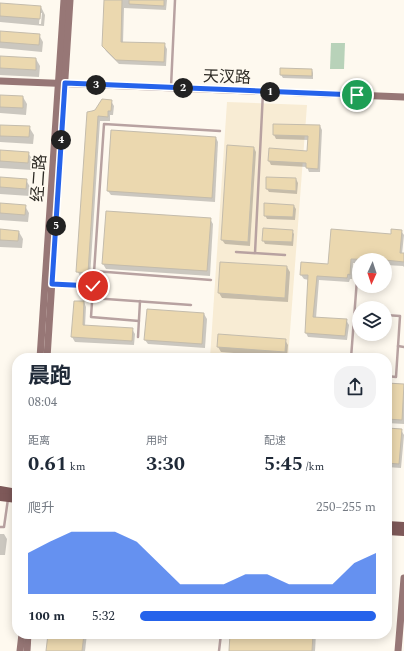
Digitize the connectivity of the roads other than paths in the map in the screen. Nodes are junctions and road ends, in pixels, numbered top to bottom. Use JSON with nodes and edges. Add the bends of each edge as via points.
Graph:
{"nodes":[{"id":1,"x":64,"y":0,"type":"edge"},
{"id":2,"x":70,"y":0,"type":"edge"},
{"id":3,"x":175,"y":0,"type":"edge"},
{"id":4,"x":0,"y":81,"type":"edge"},
{"id":5,"x":62,"y":83,"type":"junction"},
{"id":6,"x":171,"y":88,"type":"junction"},
{"id":7,"x":264,"y":92,"type":"junction"},
{"id":8,"x":404,"y":97,"type":"edge"},
{"id":9,"x":220,"y":131,"type":"dead end"},
{"id":10,"x":236,"y":252,"type":"dead end"},
{"id":11,"x":255,"y":253,"type":"junction"},
{"id":12,"x":284,"y":255,"type":"dead end"},
{"id":13,"x":94,"y":271,"type":"junction"},
{"id":14,"x":211,"y":280,"type":"dead end"},
{"id":15,"x":49,"y":284,"type":"junction"},
{"id":16,"x":93,"y":286,"type":"junction"},
{"id":17,"x":92,"y":298,"type":"junction"},
{"id":18,"x":140,"y":301,"type":"junction"},
{"id":19,"x":192,"y":305,"type":"dead end"},
{"id":20,"x":392,"y":315,"type":"edge"},
{"id":21,"x":139,"y":321,"type":"junction"},
{"id":22,"x":138,"y":337,"type":"dead end"},
{"id":23,"x":352,"y":341,"type":"edge"},
{"id":24,"x":398,"y":346,"type":"junction"},
{"id":25,"x":404,"y":347,"type":"edge"},
{"id":26,"x":41,"y":353,"type":"edge"},
{"id":27,"x":47,"y":353,"type":"edge"},
{"id":28,"x":351,"y":353,"type":"edge"},
{"id":29,"x":392,"y":377,"type":"edge"},
{"id":30,"x":0,"y":490,"type":"edge"},
{"id":31,"x":12,"y":495,"type":"edge"},
{"id":32,"x":12,"y":495,"type":"edge"},
{"id":33,"x":0,"y":496,"type":"edge"},
{"id":34,"x":12,"y":499,"type":"edge"},
{"id":35,"x":392,"y":525,"type":"edge"},
{"id":36,"x":404,"y":526,"type":"edge"},
{"id":37,"x":0,"y":527,"type":"edge"},
{"id":38,"x":392,"y":531,"type":"edge"},
{"id":39,"x":404,"y":532,"type":"edge"},
{"id":40,"x":404,"y":578,"type":"edge"},
{"id":41,"x":21,"y":639,"type":"edge"},
{"id":42,"x":28,"y":639,"type":"edge"},
{"id":43,"x":221,"y":639,"type":"edge"},
{"id":44,"x":20,"y":651,"type":"edge"},
{"id":45,"x":27,"y":651,"type":"edge"},
{"id":46,"x":220,"y":651,"type":"edge"},
{"id":47,"x":398,"y":651,"type":"edge"}],
"edges":[{"from":1,"to":5,"type":"street","name":"经二路"},
{"from":2,"to":5,"type":"street","name":"经二路"},
{"from":3,"to":6,"type":"lane"},
{"from":4,"to":5,"type":"street","name":"天汊路"},
{"from":5,"to":6,"type":"street","name":"天汊路"},
{"from":5,"to":15,"type":"street","name":"经二路"},
{"from":6,"to":7,"type":"street","name":"天汊路"},
{"from":7,"to":8,"type":"street","name":"天汊路"},
{"from":7,"to":11,"type":"lane"},
{"from":9,"to":13,"type":"lane","via":[[104,124]]},
{"from":10,"to":11,"type":"lane"},
{"from":11,"to":12,"type":"lane"},
{"from":13,"to":14,"type":"lane"},
{"from":13,"to":16,"type":"lane"},
{"from":15,"to":16,"type":"lane"},
{"from":15,"to":26,"type":"street","name":"经二路"},
{"from":15,"to":27,"type":"street","name":"经二路"},
{"from":16,"to":17,"type":"lane"},
{"from":17,"to":18,"type":"lane"},
{"from":17,"to":21,"type":"lane","via":[[91,317]]},
{"from":18,"to":19,"type":"lane"},
{"from":18,"to":21,"type":"lane"},
{"from":20,"to":24,"type":"lane","via":[[400,316]]},
{"from":21,"to":22,"type":"lane"},
{"from":23,"to":28,"type":"lane"},
{"from":24,"to":25,"type":"lane"},
{"from":24,"to":29,"type":"lane","via":[[396,377]]},
{"from":30,"to":31,"type":"main road"},
{"from":32,"to":33,"type":"main road"},
{"from":34,"to":37,"type":"lane","via":[[4,527]]},
{"from":35,"to":36,"type":"main road"},
{"from":38,"to":39,"type":"main road"},
{"from":40,"to":47,"type":"street"},
{"from":41,"to":44,"type":"street"},
{"from":42,"to":45,"type":"street"},
{"from":43,"to":46,"type":"lane"}]}
